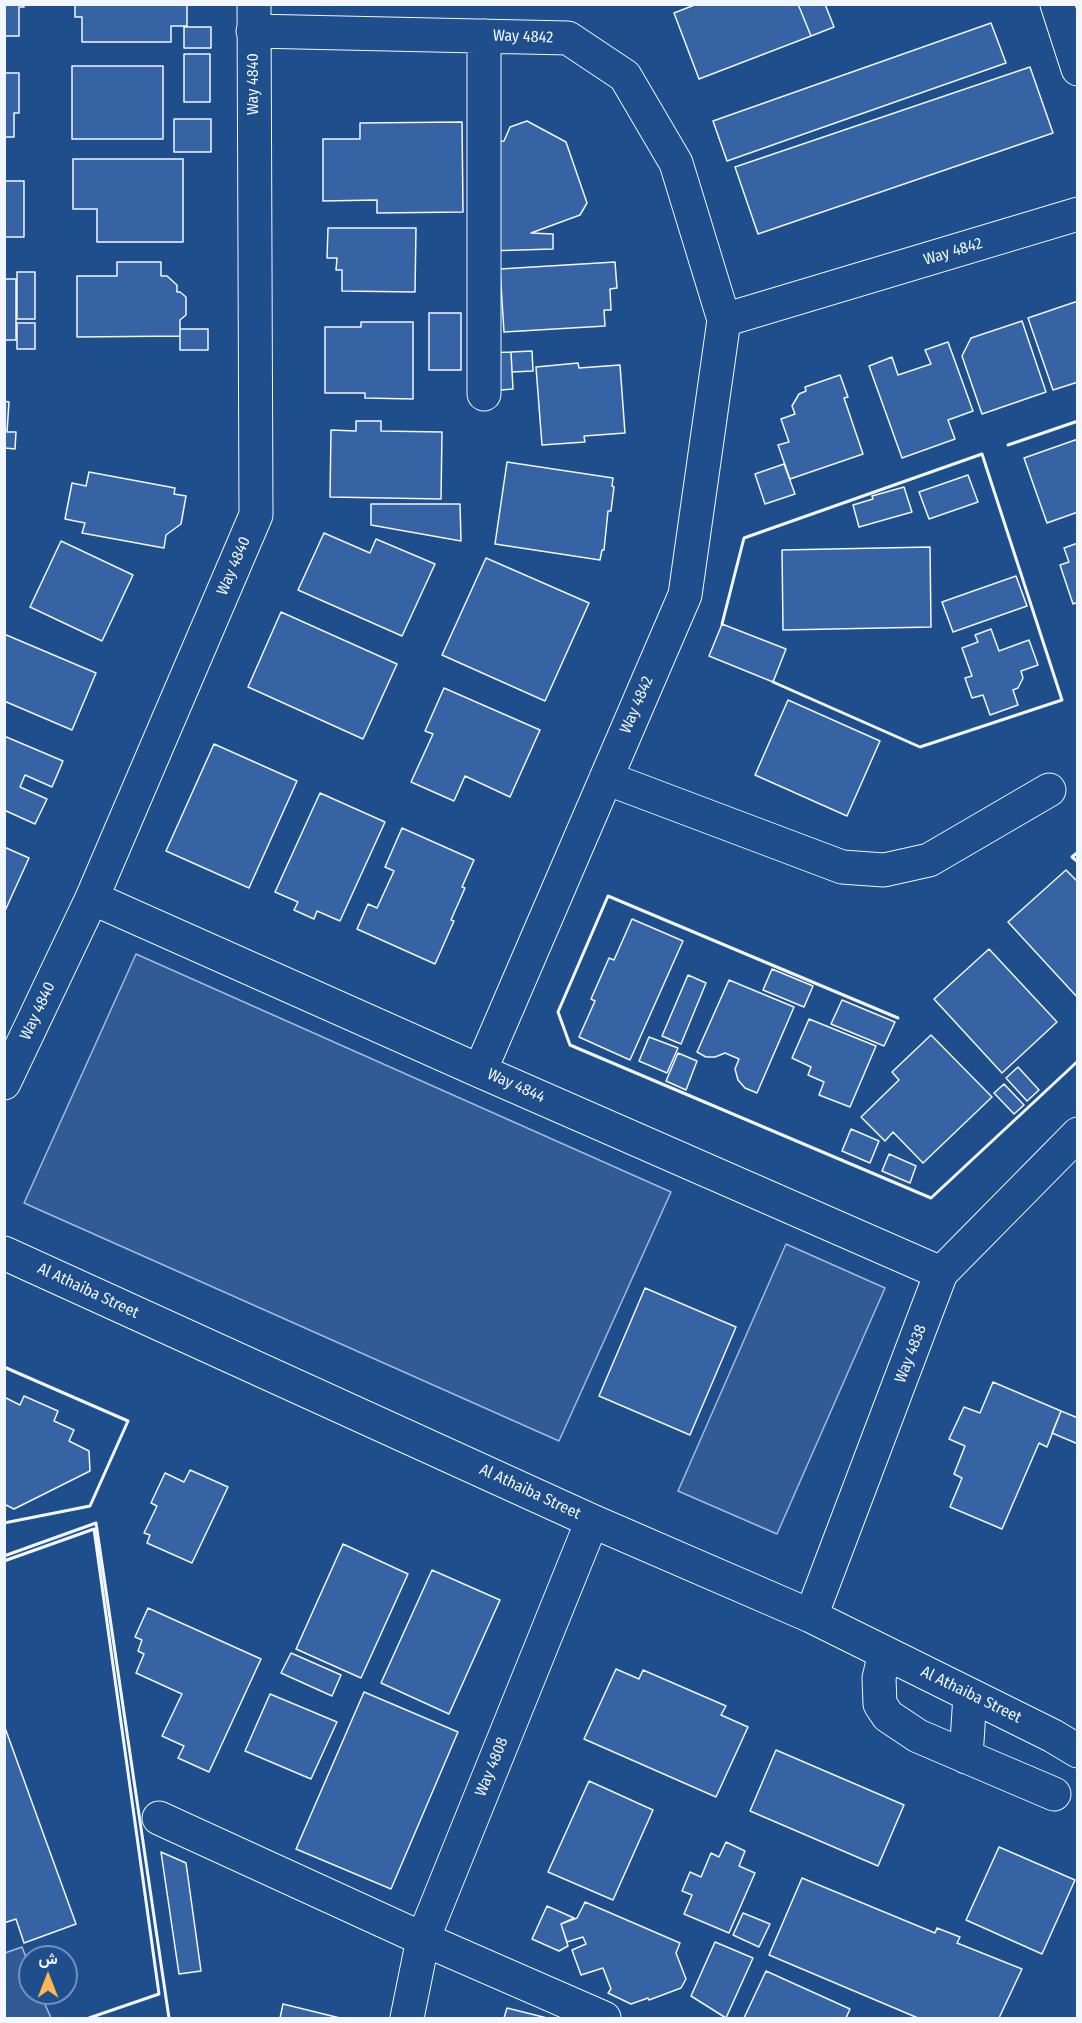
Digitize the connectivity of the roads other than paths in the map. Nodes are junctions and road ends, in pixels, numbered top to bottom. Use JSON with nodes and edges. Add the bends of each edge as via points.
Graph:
{"nodes":[{"id":1,"x":1057,"y":4,"type":"edge"},
{"id":2,"x":253,"y":18,"type":"edge"},
{"id":3,"x":484,"y":36,"type":"junction"},
{"id":4,"x":1077,"y":69,"type":"edge"},
{"id":5,"x":1077,"y":214,"type":"edge"},
{"id":6,"x":724,"y":320,"type":"junction"},
{"id":7,"x":484,"y":394,"type":"dead end"},
{"id":8,"x":606,"y":778,"type":"junction"},
{"id":9,"x":1049,"y":790,"type":"dead end"},
{"id":10,"x":92,"y":898,"type":"junction"},
{"id":11,"x":480,"y":1071,"type":"junction"},
{"id":12,"x":4,"y":1083,"type":"edge"},
{"id":13,"x":1077,"y":1134,"type":"edge"},
{"id":14,"x":4,"y":1253,"type":"edge"},
{"id":15,"x":941,"y":1273,"type":"junction"},
{"id":16,"x":592,"y":1521,"type":"junction"},
{"id":17,"x":812,"y":1617,"type":"junction"},
{"id":18,"x":885,"y":1653,"type":"junction"},
{"id":19,"x":970,"y":1695,"type":"junction"},
{"id":20,"x":1069,"y":1741,"type":"edge"},
{"id":21,"x":966,"y":1757,"type":"junction"},
{"id":22,"x":1054,"y":1794,"type":"dead end"},
{"id":23,"x":159,"y":1818,"type":"dead end"},
{"id":24,"x":423,"y":1939,"type":"junction"},
{"id":25,"x":407,"y":2019,"type":"edge"},
{"id":26,"x":604,"y":2019,"type":"edge"}],
"edges":[{"from":1,"to":4,"type":"street"},
{"from":2,"to":3,"type":"street","name":"Way 4842"},
{"from":2,"to":10,"type":"street","name":"Way 4840","via":[[256,515]]},
{"from":3,"to":6,"type":"street","name":"Way 4842","via":[[568,38],[625,76],[676,163]]},
{"from":3,"to":7,"type":"street"},
{"from":5,"to":6,"type":"street","name":"Way 4842"},
{"from":6,"to":8,"type":"street","name":"Way 4842","via":[[685,595]]},
{"from":8,"to":9,"type":"street","via":[[842,867],[884,870],[928,860]]},
{"from":8,"to":11,"type":"street","name":"Way 4842"},
{"from":10,"to":11,"type":"street","name":"Way 4844"},
{"from":10,"to":12,"type":"street","name":"Way 4840"},
{"from":11,"to":15,"type":"street","name":"Way 4844"},
{"from":13,"to":15,"type":"street","name":"Way 4838"},
{"from":14,"to":16,"type":"street","name":"Al Athaiba Street"},
{"from":15,"to":17,"type":"street","name":"Way 4838"},
{"from":16,"to":17,"type":"street","name":"Al Athaiba Street"},
{"from":16,"to":24,"type":"street","name":"Way 4808"},
{"from":17,"to":18,"type":"street","name":"Al Athaiba Street"},
{"from":18,"to":19,"type":"street","name":"Al Athaiba Street"},
{"from":18,"to":21,"type":"street","via":[[879,1677],[880,1704],[888,1716],[918,1736]]},
{"from":19,"to":20,"type":"street","name":"Al Athaiba Street"},
{"from":19,"to":21,"type":"street"},
{"from":21,"to":22,"type":"street"},
{"from":23,"to":24,"type":"street"},
{"from":24,"to":25,"type":"street","name":"Way 4808"},
{"from":24,"to":26,"type":"street"}]}
